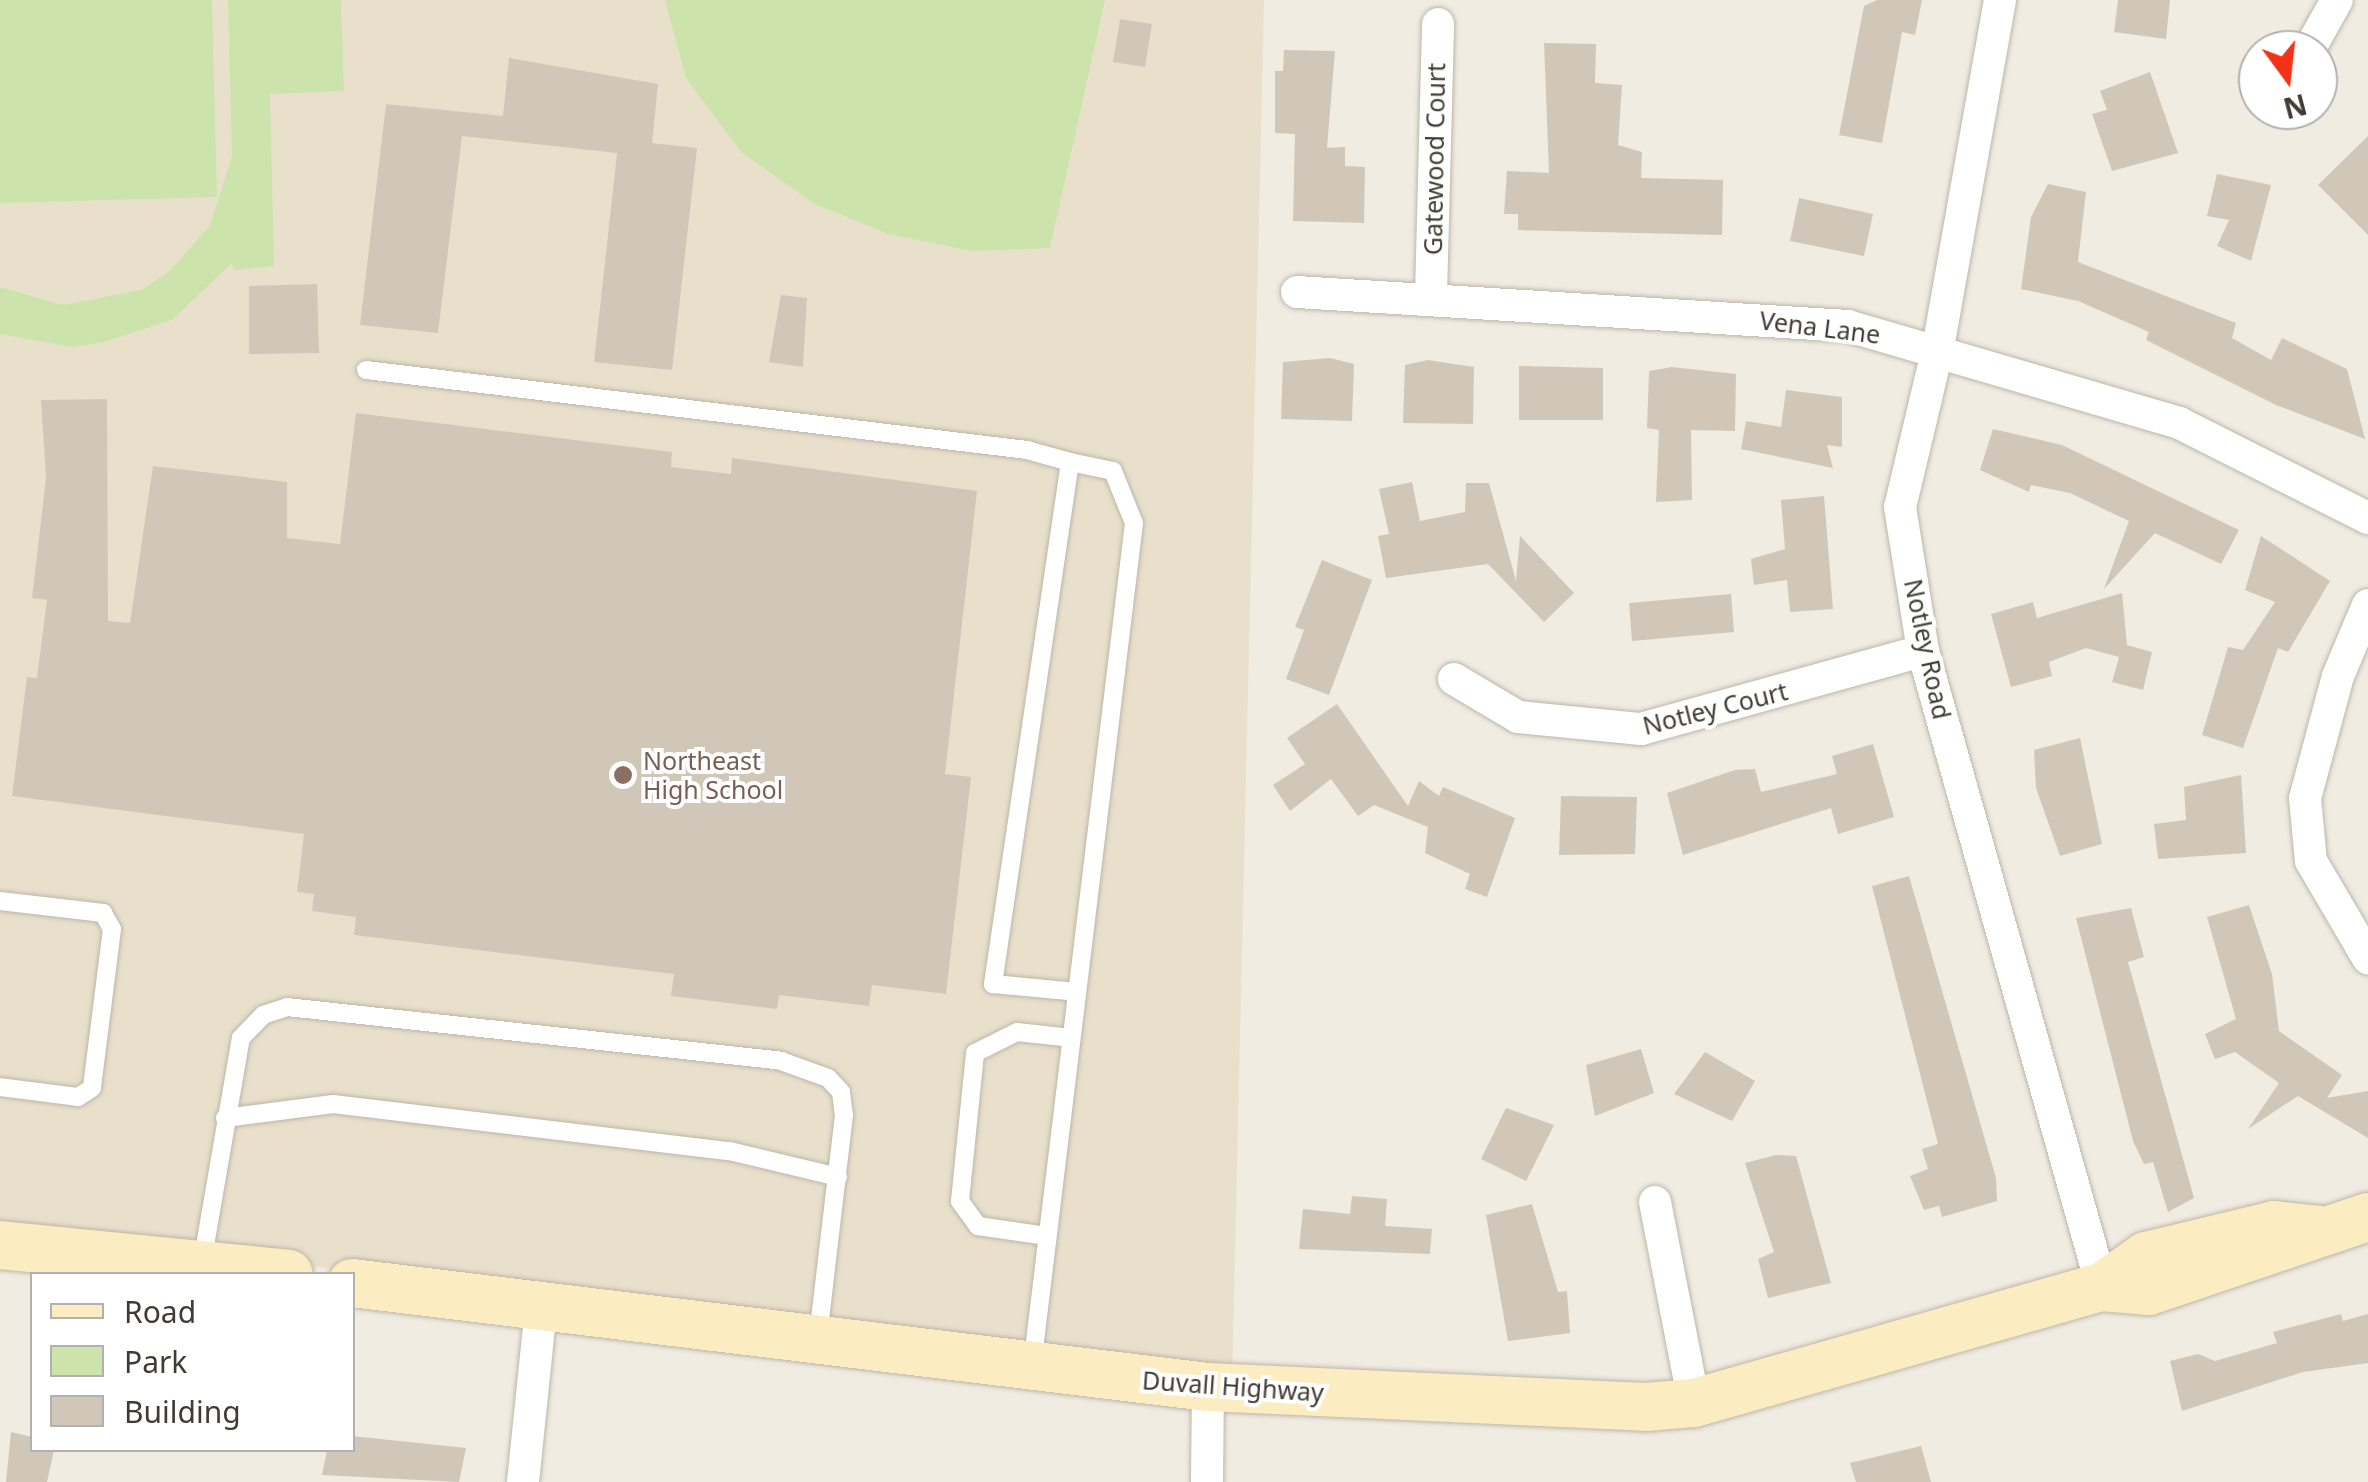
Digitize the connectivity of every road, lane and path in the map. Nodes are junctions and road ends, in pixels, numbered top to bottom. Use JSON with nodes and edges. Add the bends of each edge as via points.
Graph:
{"nodes":[{"id":1,"x":2000,"y":0,"type":"edge"},
{"id":2,"x":2336,"y":0,"type":"edge"},
{"id":3,"x":1438,"y":24,"type":"dead end"},
{"id":4,"x":2320,"y":30,"type":"edge"},
{"id":5,"x":1297,"y":292,"type":"dead end"},
{"id":6,"x":1431,"y":294,"type":"junction"},
{"id":7,"x":1938,"y":348,"type":"junction"},
{"id":8,"x":366,"y":370,"type":"dead end"},
{"id":9,"x":1070,"y":462,"type":"junction"},
{"id":10,"x":2368,"y":518,"type":"edge"},
{"id":11,"x":2368,"y":606,"type":"edge"},
{"id":12,"x":1923,"y":651,"type":"junction"},
{"id":13,"x":1454,"y":680,"type":"dead end"},
{"id":14,"x":0,"y":901,"type":"edge"},
{"id":15,"x":2368,"y":958,"type":"edge"},
{"id":16,"x":1077,"y":992,"type":"junction"},
{"id":17,"x":1071,"y":1038,"type":"junction"},
{"id":18,"x":0,"y":1087,"type":"edge"},
{"id":19,"x":225,"y":1118,"type":"junction"},
{"id":20,"x":838,"y":1178,"type":"junction"},
{"id":21,"x":1656,"y":1202,"type":"dead end"},
{"id":22,"x":2368,"y":1216,"type":"edge"},
{"id":23,"x":1048,"y":1236,"type":"junction"},
{"id":24,"x":0,"y":1245,"type":"edge"},
{"id":25,"x":202,"y":1263,"type":"junction"},
{"id":26,"x":274,"y":1272,"type":"edge"},
{"id":27,"x":355,"y":1283,"type":"edge"},
{"id":28,"x":2102,"y":1287,"type":"junction"},
{"id":29,"x":542,"y":1309,"type":"junction"},
{"id":30,"x":818,"y":1342,"type":"junction"},
{"id":31,"x":1032,"y":1367,"type":"junction"},
{"id":32,"x":1208,"y":1388,"type":"junction"},
{"id":33,"x":1694,"y":1403,"type":"junction"},
{"id":34,"x":523,"y":1482,"type":"edge"},
{"id":35,"x":1207,"y":1482,"type":"edge"}],
"edges":[{"from":1,"to":7,"type":"street","name":"Notley Road"},
{"from":2,"to":4,"type":"street"},
{"from":3,"to":6,"type":"street","name":"Gatewood Court"},
{"from":5,"to":6,"type":"street","name":"Vena Lane"},
{"from":6,"to":7,"type":"street","name":"Vena Lane","via":[[1848,326]]},
{"from":7,"to":10,"type":"street","name":"Vena Lane","via":[[2179,424]]},
{"from":7,"to":12,"type":"street","name":"Notley Road","via":[[1900,507]]},
{"from":8,"to":9,"type":"lane","via":[[1027,450]]},
{"from":9,"to":16,"type":"lane","via":[[1113,471],[1134,522]]},
{"from":9,"to":16,"type":"lane","via":[[993,984]]},
{"from":11,"to":15,"type":"street","via":[[2338,676],[2305,798],[2310,862]]},
{"from":12,"to":13,"type":"street","name":"Notley Court","via":[[1640,729],[1518,717]]},
{"from":12,"to":28,"type":"street","name":"Notley Road"},
{"from":14,"to":18,"type":"lane","via":[[103,912],[112,929],[92,1088],[78,1096]]},
{"from":16,"to":17,"type":"lane"},
{"from":17,"to":23,"type":"lane"},
{"from":17,"to":23,"type":"lane","via":[[1017,1032],[975,1052],[960,1201],[978,1226]]},
{"from":19,"to":20,"type":"lane","via":[[332,1104],[730,1151]]},
{"from":19,"to":20,"type":"lane","via":[[241,1038],[264,1015],[286,1006],[806,1067],[841,1092]]},
{"from":19,"to":25,"type":"lane"},
{"from":20,"to":30,"type":"lane"},
{"from":21,"to":33,"type":"street"},
{"from":22,"to":28,"type":"street","name":"Duvall Highway","via":[[2319,1230],[2274,1226],[2146,1256]]},
{"from":23,"to":31,"type":"lane"},
{"from":24,"to":25,"type":"street"},
{"from":25,"to":26,"type":"street"},
{"from":27,"to":29,"type":"street","name":"Duvall Highway"},
{"from":28,"to":33,"type":"street","name":"Duvall Highway"},
{"from":29,"to":30,"type":"street","name":"Duvall Highway"},
{"from":29,"to":34,"type":"street"},
{"from":30,"to":31,"type":"street","name":"Duvall Highway"},
{"from":31,"to":32,"type":"street","name":"Duvall Highway"},
{"from":32,"to":33,"type":"street","name":"Duvall Highway"},
{"from":32,"to":35,"type":"street"}]}
